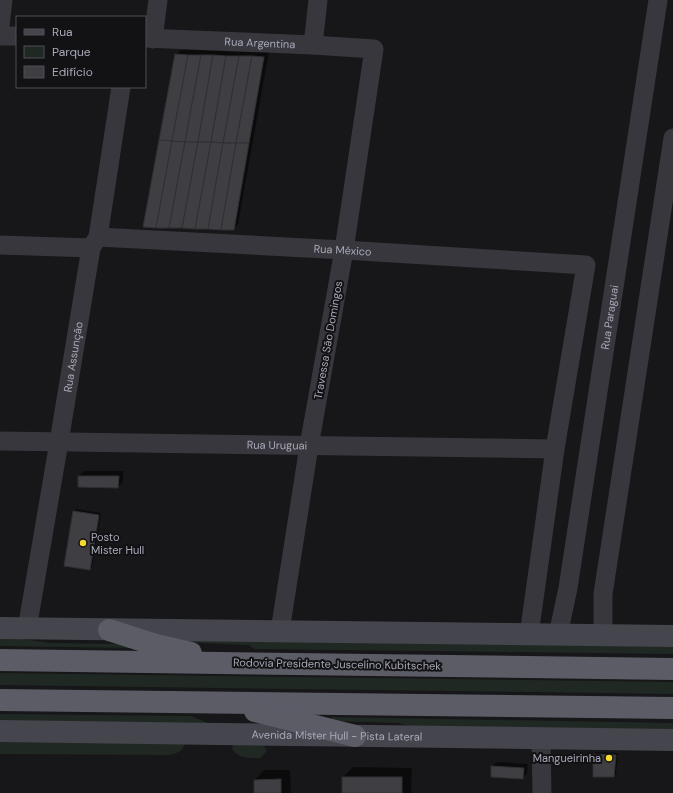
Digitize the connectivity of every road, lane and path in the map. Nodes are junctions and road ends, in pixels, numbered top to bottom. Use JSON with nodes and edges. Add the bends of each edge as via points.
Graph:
{"nodes":[{"id":1,"x":3,"y":0,"type":"edge"},
{"id":2,"x":158,"y":0,"type":"edge"},
{"id":3,"x":318,"y":0,"type":"edge"},
{"id":4,"x":658,"y":0,"type":"edge"},
{"id":5,"x":0,"y":26,"type":"edge"},
{"id":6,"x":0,"y":36,"type":"edge"},
{"id":7,"x":16,"y":36,"type":"edge"},
{"id":8,"x":149,"y":38,"type":"edge"},
{"id":9,"x":313,"y":45,"type":"junction"},
{"id":10,"x":374,"y":49,"type":"joint"},
{"id":11,"x":121,"y":88,"type":"edge"},
{"id":12,"x":673,"y":138,"type":"edge"},
{"id":13,"x":94,"y":242,"type":"junction"},
{"id":14,"x":0,"y":245,"type":"edge"},
{"id":15,"x":344,"y":250,"type":"junction"},
{"id":16,"x":0,"y":441,"type":"edge"},
{"id":17,"x":59,"y":442,"type":"junction"},
{"id":18,"x":309,"y":446,"type":"junction"},
{"id":19,"x":555,"y":449,"type":"junction"},
{"id":20,"x":0,"y":628,"type":"edge"},
{"id":21,"x":27,"y":629,"type":"junction"},
{"id":22,"x":109,"y":630,"type":"junction"},
{"id":23,"x":280,"y":631,"type":"junction"},
{"id":24,"x":528,"y":635,"type":"junction"},
{"id":25,"x":558,"y":635,"type":"junction"},
{"id":26,"x":603,"y":636,"type":"junction"},
{"id":27,"x":673,"y":636,"type":"edge"},
{"id":28,"x":0,"y":660,"type":"edge"},
{"id":29,"x":235,"y":663,"type":"junction"},
{"id":30,"x":673,"y":669,"type":"edge"},
{"id":31,"x":0,"y":700,"type":"edge"},
{"id":32,"x":219,"y":702,"type":"junction"},
{"id":33,"x":673,"y":708,"type":"edge"},
{"id":34,"x":0,"y":731,"type":"edge"},
{"id":35,"x":355,"y":736,"type":"junction"},
{"id":36,"x":541,"y":738,"type":"junction"},
{"id":37,"x":673,"y":740,"type":"edge"},
{"id":38,"x":542,"y":793,"type":"edge"}],
"edges":[{"from":1,"to":5,"type":"street"},
{"from":2,"to":8,"type":"street"},
{"from":3,"to":9,"type":"street"},
{"from":4,"to":25,"type":"street","name":"Rua Paraguai","via":[[568,588]]},
{"from":6,"to":7,"type":"street"},
{"from":8,"to":9,"type":"street","name":"Rua Argentina"},
{"from":9,"to":10,"type":"street","name":"Rua Argentina"},
{"from":10,"to":15,"type":"street","name":"Travessa São Domingos"},
{"from":11,"to":13,"type":"street","name":"Rua Assunção"},
{"from":12,"to":26,"type":"street","via":[[603,594]]},
{"from":13,"to":14,"type":"street","name":"Rua México"},
{"from":13,"to":15,"type":"street","name":"Rua México"},
{"from":13,"to":17,"type":"street","name":"Rua Assunção"},
{"from":15,"to":18,"type":"street","name":"Travessa São Domingos"},
{"from":15,"to":19,"type":"street","name":"Rua México","via":[[586,265]]},
{"from":16,"to":17,"type":"street","name":"Rua Uruguai"},
{"from":17,"to":18,"type":"street","name":"Rua Uruguai"},
{"from":17,"to":21,"type":"street","name":"Rua Assunção"},
{"from":18,"to":19,"type":"street","name":"Rua Uruguai"},
{"from":18,"to":23,"type":"street","name":"Travessa São Domingos"},
{"from":19,"to":24,"type":"street"},
{"from":20,"to":21,"type":"main road"},
{"from":21,"to":22,"type":"main road"},
{"from":22,"to":23,"type":"main road"},
{"from":22,"to":29,"type":"highway","via":[[156,645]]},
{"from":23,"to":24,"type":"main road"},
{"from":24,"to":25,"type":"main road"},
{"from":25,"to":26,"type":"main road"},
{"from":26,"to":27,"type":"main road"},
{"from":28,"to":29,"type":"highway","name":"Rodovia Presidente Juscelino Kubitschek"},
{"from":29,"to":30,"type":"highway","name":"Rodovia Presidente Juscelino Kubitschek"},
{"from":31,"to":32,"type":"highway"},
{"from":32,"to":33,"type":"highway"},
{"from":32,"to":35,"type":"highway"},
{"from":34,"to":35,"type":"main road","name":"Avenida Mister Hull - Pista Lateral"},
{"from":35,"to":36,"type":"main road","name":"Avenida Mister Hull - Pista Lateral"},
{"from":36,"to":37,"type":"main road","name":"Avenida Mister Hull - Pista Lateral"},
{"from":36,"to":38,"type":"street"}]}
